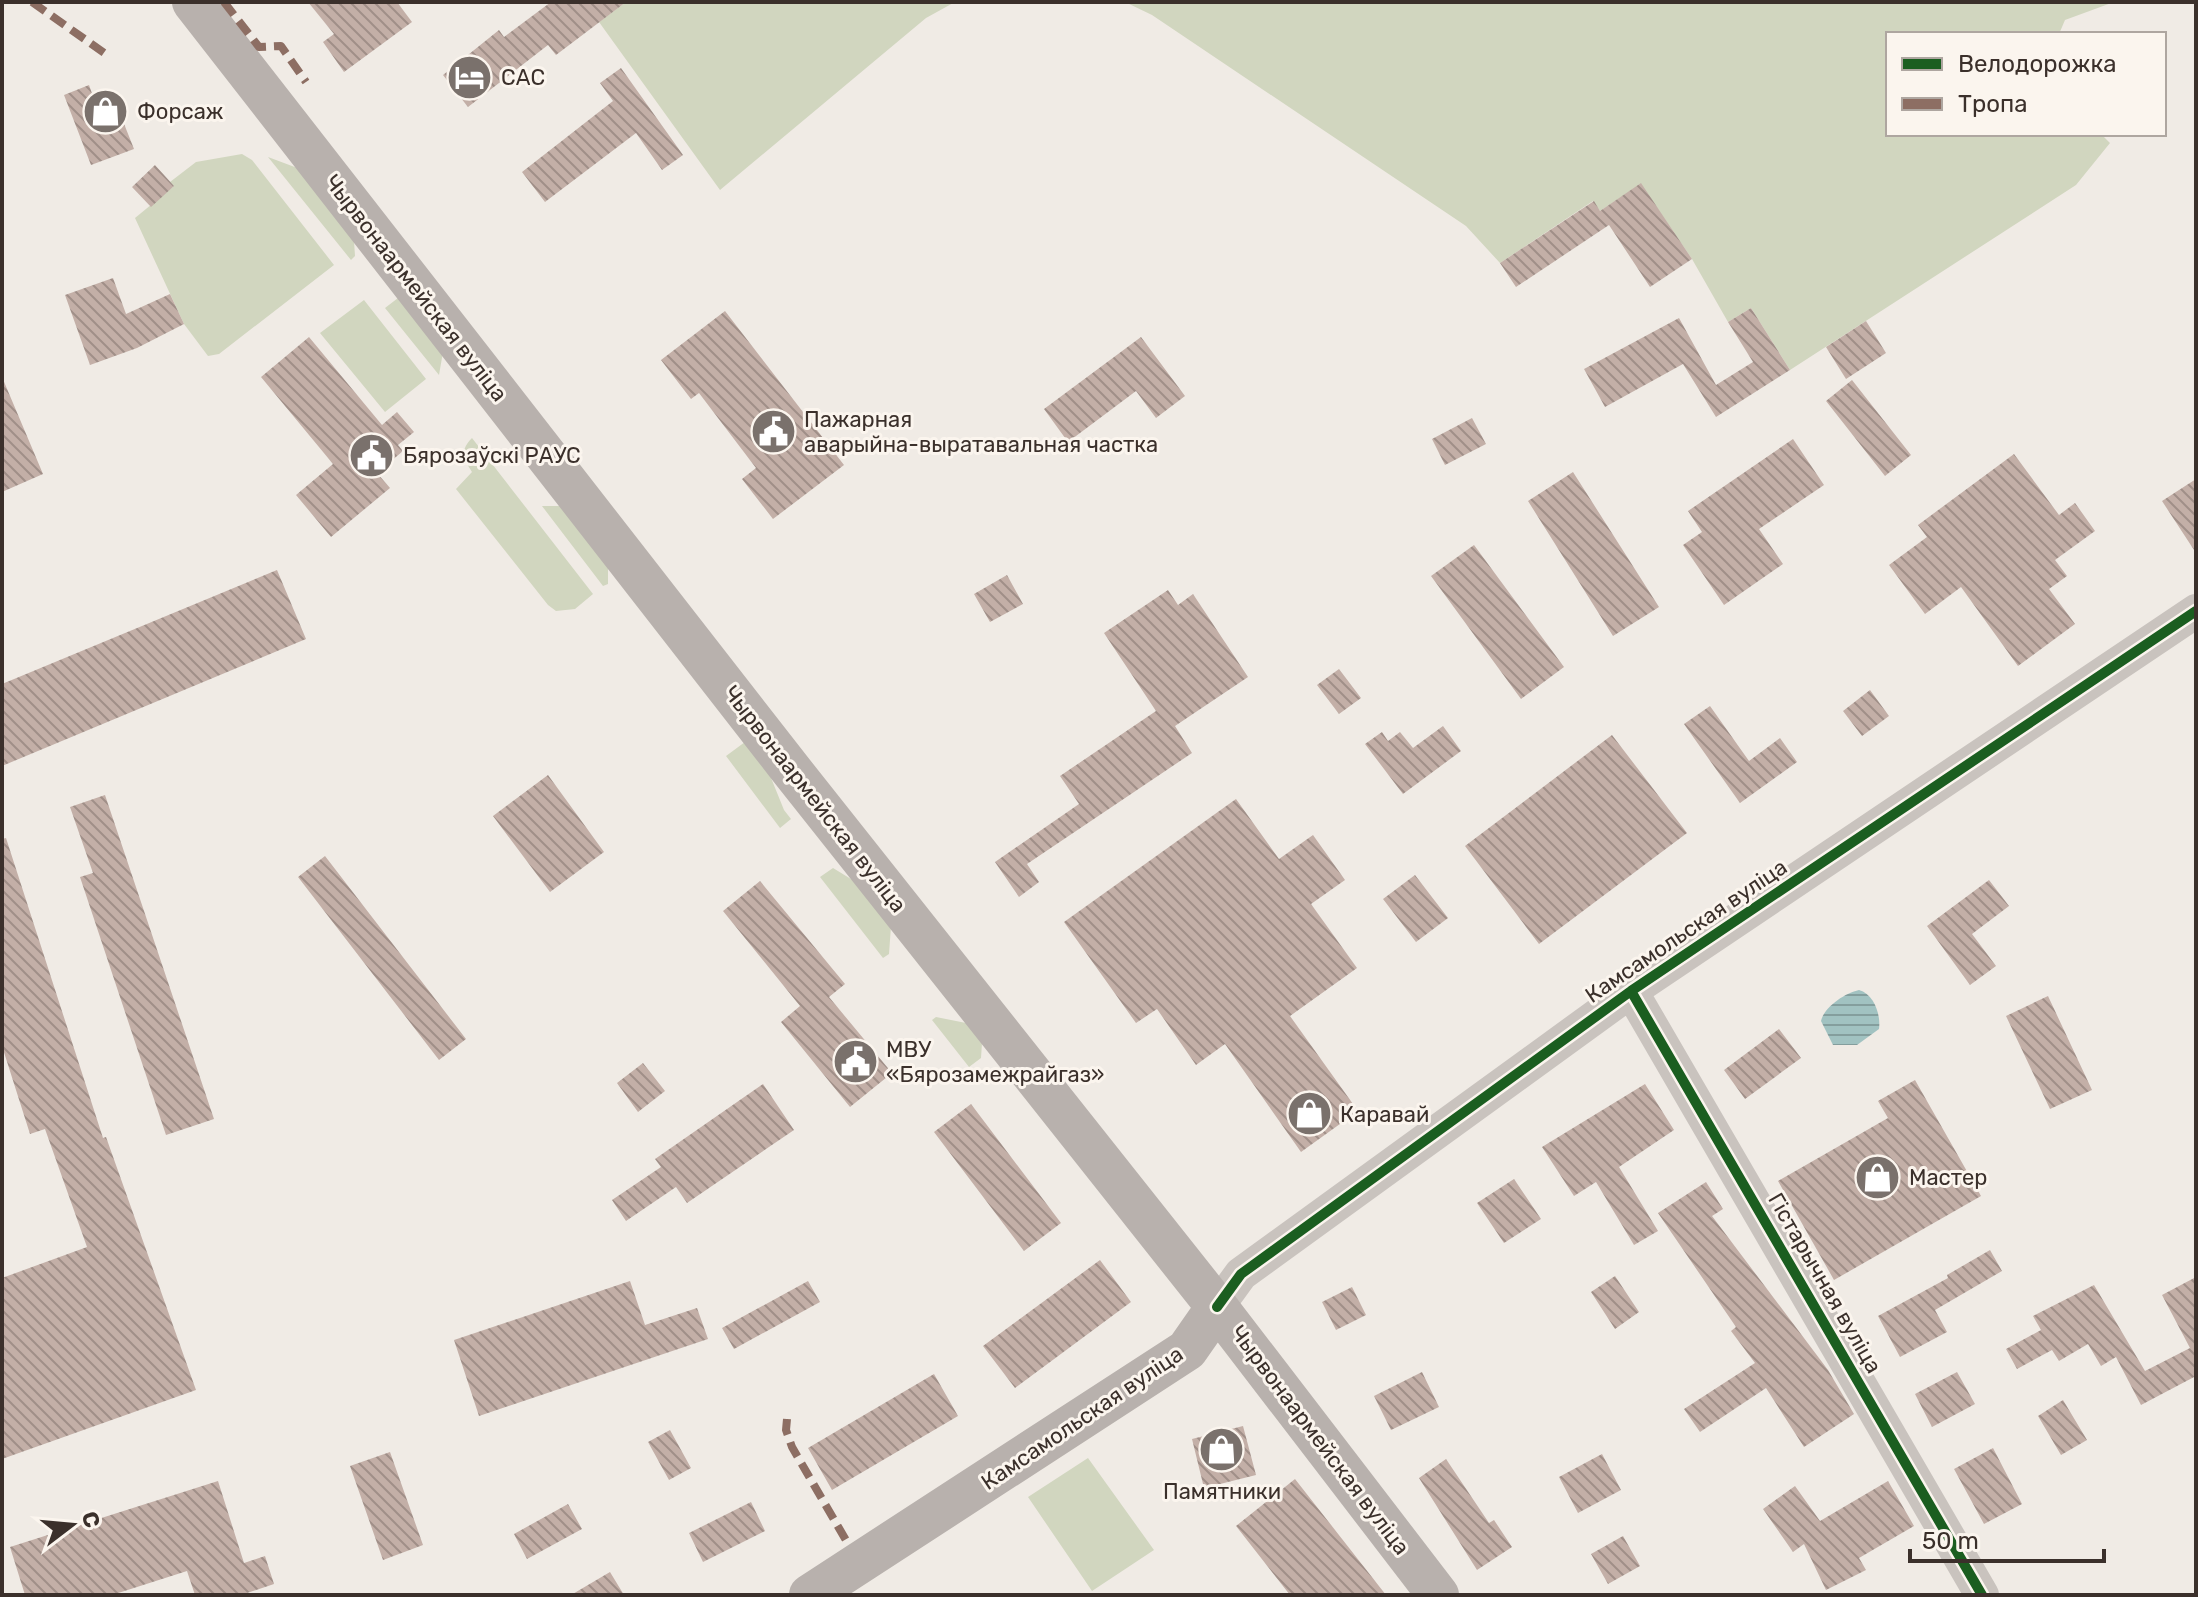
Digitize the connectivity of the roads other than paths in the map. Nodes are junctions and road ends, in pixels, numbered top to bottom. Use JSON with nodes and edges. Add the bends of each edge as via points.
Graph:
{"nodes":[{"id":1,"x":193,"y":2,"type":"edge"},
{"id":2,"x":2196,"y":611,"type":"edge"},
{"id":3,"x":1631,"y":991,"type":"junction"},
{"id":4,"x":1217,"y":1307,"type":"junction"},
{"id":5,"x":810,"y":1595,"type":"edge"},
{"id":6,"x":1438,"y":1595,"type":"edge"},
{"id":7,"x":1982,"y":1595,"type":"edge"}],
"edges":[{"from":1,"to":4,"type":"main road","name":"Чырвонаармейская вуліца"},
{"from":2,"to":3,"type":"street","name":"Камсамольская вуліца"},
{"from":3,"to":4,"type":"street","name":"Камсамольская вуліца","via":[[1241,1274]]},
{"from":3,"to":7,"type":"street","name":"Гістарычная вуліца"},
{"from":4,"to":5,"type":"main road","name":"Камсамольская вуліца","via":[[1187,1350]]},
{"from":4,"to":6,"type":"main road","name":"Чырвонаармейская вуліца"}]}
